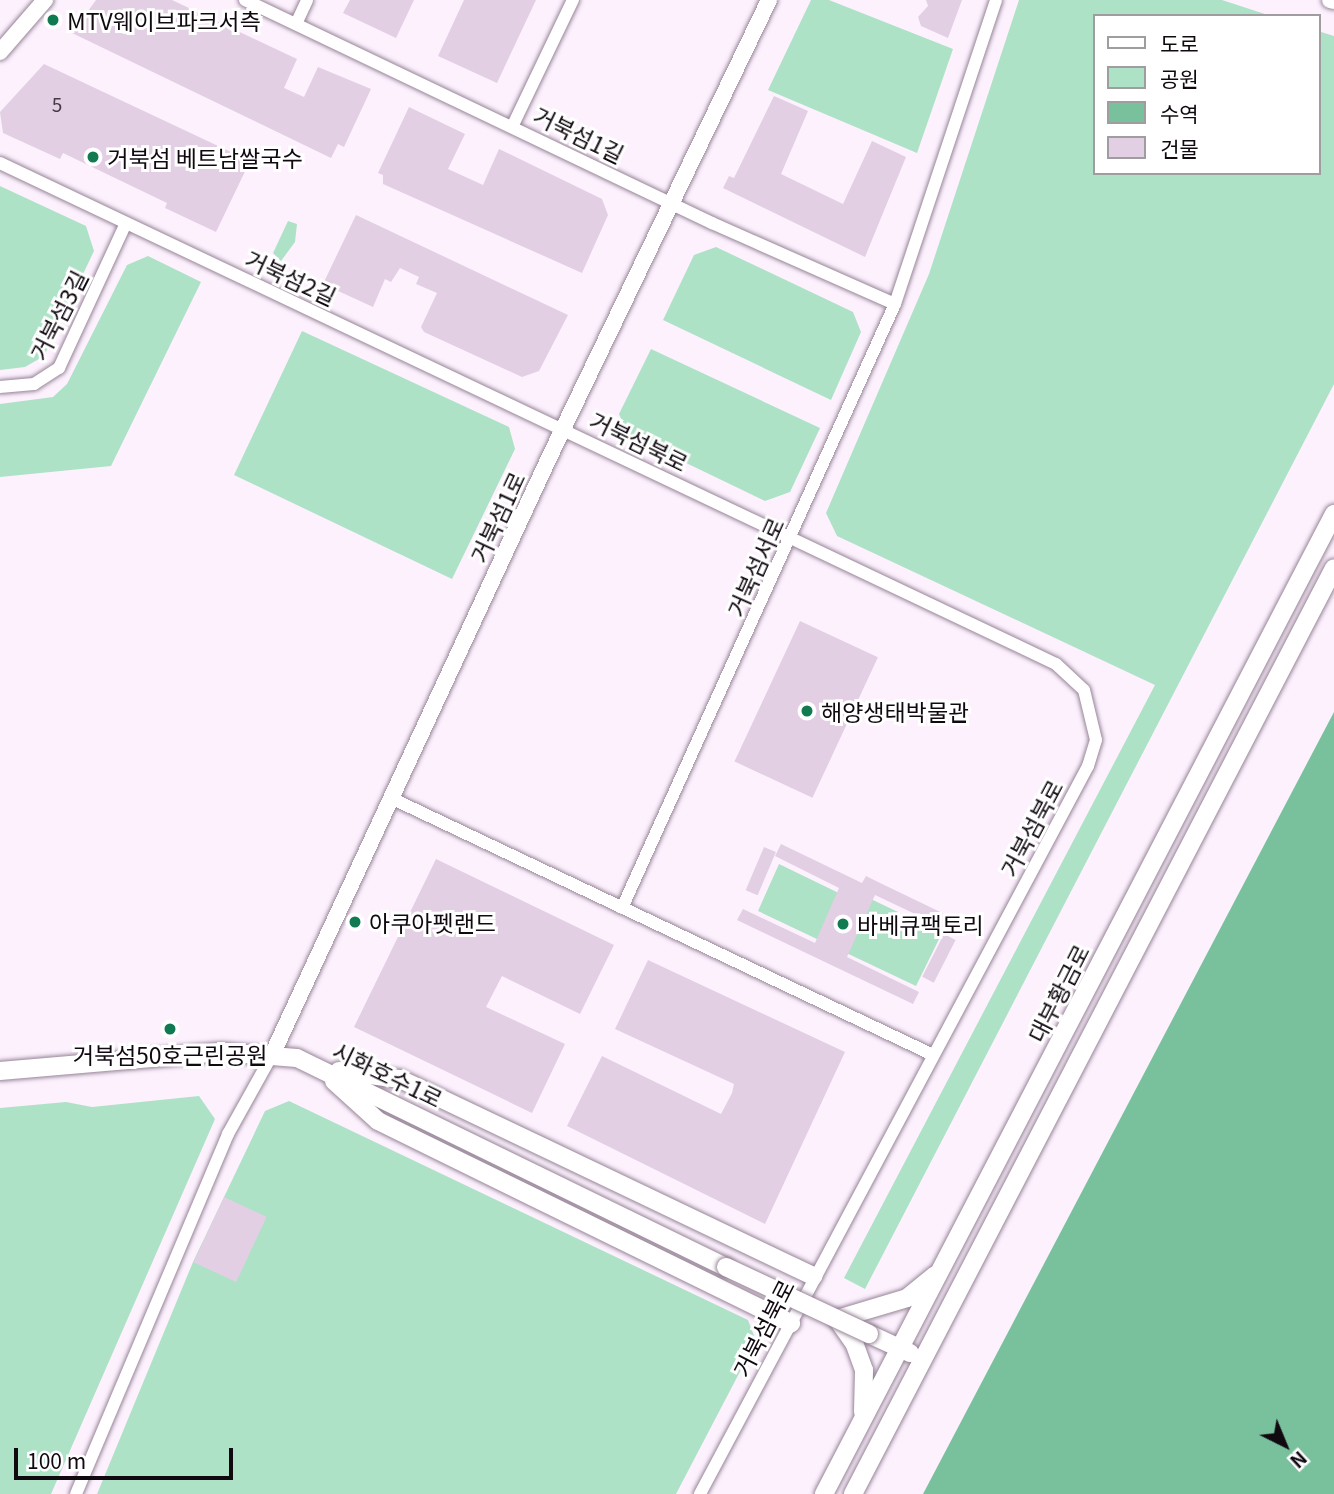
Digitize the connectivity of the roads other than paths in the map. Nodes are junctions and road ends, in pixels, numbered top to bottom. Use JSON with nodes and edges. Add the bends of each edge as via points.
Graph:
{"nodes":[{"id":1,"x":45,"y":0,"type":"edge"},
{"id":2,"x":245,"y":0,"type":"edge"},
{"id":3,"x":307,"y":0,"type":"edge"},
{"id":4,"x":573,"y":0,"type":"edge"},
{"id":5,"x":769,"y":0,"type":"edge"},
{"id":6,"x":996,"y":0,"type":"edge"},
{"id":7,"x":296,"y":24,"type":"junction"},
{"id":8,"x":0,"y":52,"type":"edge"},
{"id":9,"x":513,"y":125,"type":"junction"},
{"id":10,"x":0,"y":163,"type":"edge"},
{"id":11,"x":674,"y":204,"type":"junction"},
{"id":12,"x":125,"y":225,"type":"junction"},
{"id":13,"x":895,"y":304,"type":"junction"},
{"id":14,"x":0,"y":387,"type":"edge"},
{"id":15,"x":565,"y":429,"type":"junction"},
{"id":16,"x":1334,"y":514,"type":"edge"},
{"id":17,"x":792,"y":538,"type":"junction"},
{"id":18,"x":1334,"y":568,"type":"edge"},
{"id":19,"x":393,"y":799,"type":"junction"},
{"id":20,"x":622,"y":908,"type":"junction"},
{"id":21,"x":272,"y":1055,"type":"junction"},
{"id":22,"x":933,"y":1055,"type":"junction"},
{"id":23,"x":321,"y":1069,"type":"junction"},
{"id":24,"x":0,"y":1071,"type":"edge"},
{"id":25,"x":944,"y":1268,"type":"junction"},
{"id":26,"x":813,"y":1276,"type":"junction"},
{"id":27,"x":837,"y":1319,"type":"junction"},
{"id":28,"x":791,"y":1323,"type":"junction"},
{"id":29,"x":900,"y":1348,"type":"junction"},
{"id":30,"x":924,"y":1360,"type":"junction"},
{"id":31,"x":862,"y":1422,"type":"junction"},
{"id":32,"x":76,"y":1494,"type":"edge"},
{"id":33,"x":700,"y":1494,"type":"edge"},
{"id":34,"x":824,"y":1494,"type":"edge"},
{"id":35,"x":853,"y":1494,"type":"edge"}],
"edges":[{"from":1,"to":8,"type":"street"},
{"from":2,"to":7,"type":"street","name":"거북섬1길"},
{"from":3,"to":7,"type":"street"},
{"from":4,"to":9,"type":"street"},
{"from":5,"to":11,"type":"street","name":"거북섬1로"},
{"from":6,"to":13,"type":"street","name":"거북섬서로"},
{"from":7,"to":9,"type":"street","name":"거북섬1길"},
{"from":9,"to":11,"type":"street","name":"거북섬1길"},
{"from":10,"to":12,"type":"street","name":"거북섬2길"},
{"from":11,"to":13,"type":"street","name":"거북섬1길"},
{"from":11,"to":15,"type":"street","name":"거북섬1로"},
{"from":12,"to":14,"type":"street","name":"거북섬3길","via":[[58,368],[34,384]]},
{"from":12,"to":15,"type":"street","name":"거북섬2길"},
{"from":13,"to":17,"type":"street","name":"거북섬서로"},
{"from":15,"to":17,"type":"street","name":"거북섬북로"},
{"from":15,"to":19,"type":"street","name":"거북섬1로"},
{"from":16,"to":25,"type":"main road","name":"대부황금로"},
{"from":17,"to":20,"type":"street","name":"거북섬서로"},
{"from":17,"to":22,"type":"street","name":"거북섬북로","via":[[1056,664],[1084,690],[1092,711],[1096,740],[1088,766]]},
{"from":18,"to":30,"type":"main road"},
{"from":19,"to":20,"type":"street"},
{"from":19,"to":21,"type":"street","name":"거북섬1로"},
{"from":20,"to":22,"type":"street"},
{"from":21,"to":23,"type":"main road","name":"시화호수1로","via":[[297,1058]]},
{"from":21,"to":24,"type":"main road","name":"시화호수1로","via":[[208,1053]]},
{"from":21,"to":32,"type":"street","via":[[228,1134]]},
{"from":22,"to":26,"type":"street","name":"거북섬북로"},
{"from":23,"to":26,"type":"main road","via":[[401,1079]]},
{"from":23,"to":27,"type":"main road","name":"시화호수1로","bridge":true},
{"from":23,"to":28,"type":"main road","via":[[378,1121]]},
{"from":25,"to":27,"type":"main road","via":[[907,1298]]},
{"from":25,"to":29,"type":"main road","name":"대부황금로"},
{"from":26,"to":28,"type":"street","name":"거북섬북로"},
{"from":27,"to":29,"type":"main road","name":"시화호수1로","bridge":true},
{"from":27,"to":31,"type":"main road","via":[[862,1363]]},
{"from":28,"to":33,"type":"street","name":"거북섬북로"},
{"from":29,"to":30,"type":"main road"},
{"from":29,"to":31,"type":"main road","name":"대부황금로"},
{"from":30,"to":35,"type":"main road"},
{"from":31,"to":34,"type":"main road","name":"대부황금로"}]}
